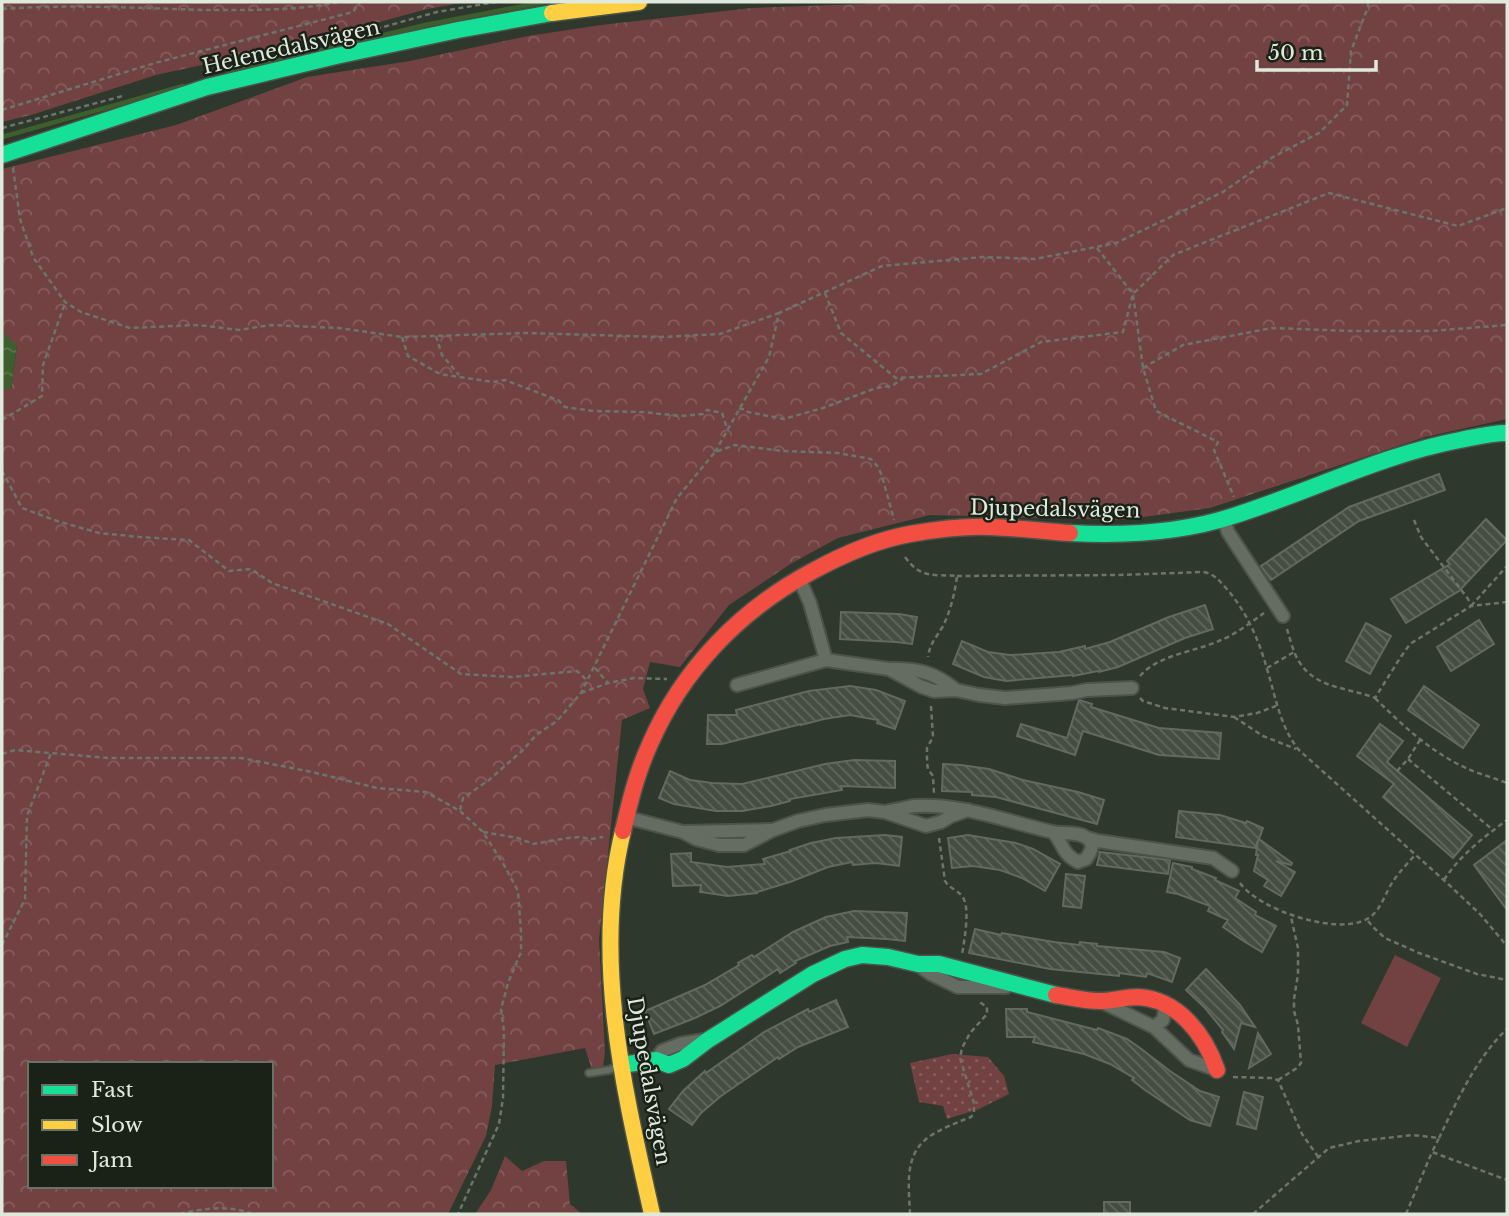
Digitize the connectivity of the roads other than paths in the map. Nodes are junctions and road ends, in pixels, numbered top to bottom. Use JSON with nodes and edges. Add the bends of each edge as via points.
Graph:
{"nodes":[{"id":1,"x":639,"y":2,"type":"edge"},
{"id":2,"x":7,"y":154,"type":"edge"},
{"id":3,"x":1507,"y":433,"type":"edge"},
{"id":4,"x":1224,"y":519,"type":"junction"},
{"id":5,"x":799,"y":578,"type":"junction"},
{"id":6,"x":1279,"y":611,"type":"road end"},
{"id":7,"x":826,"y":660,"type":"junction"},
{"id":8,"x":889,"y":669,"type":"junction"},
{"id":9,"x":737,"y":685,"type":"dead end"},
{"id":10,"x":1132,"y":688,"type":"road end"},
{"id":11,"x":956,"y":690,"type":"junction"},
{"id":12,"x":968,"y":810,"type":"junction"},
{"id":13,"x":885,"y":812,"type":"junction"},
{"id":14,"x":625,"y":817,"type":"junction"},
{"id":15,"x":1053,"y":832,"type":"junction"},
{"id":16,"x":1087,"y":838,"type":"junction"},
{"id":17,"x":1232,"y":872,"type":"road end"},
{"id":18,"x":918,"y":964,"type":"junction"},
{"id":19,"x":1020,"y":987,"type":"junction"},
{"id":20,"x":1100,"y":1001,"type":"junction"},
{"id":21,"x":1166,"y":1004,"type":"junction"},
{"id":22,"x":1154,"y":1027,"type":"junction"},
{"id":23,"x":621,"y":1065,"type":"junction"},
{"id":24,"x":1217,"y":1070,"type":"joint"},
{"id":25,"x":589,"y":1073,"type":"dead end"},
{"id":26,"x":652,"y":1214,"type":"edge"}],
"edges":[{"from":1,"to":2,"type":"street","name":"Helenedalsvägen","via":[[458,30],[298,65],[207,87]]},
{"from":3,"to":4,"type":"street","name":"Djupedalsvägen","via":[[1426,447]]},
{"from":4,"to":5,"type":"street","name":"Djupedalsvägen","via":[[1112,534],[981,527],[909,534]]},
{"from":4,"to":6,"type":"street"},
{"from":5,"to":7,"type":"street"},
{"from":5,"to":14,"type":"street","name":"Djupedalsvägen","via":[[733,627],[682,685],[653,735]]},
{"from":7,"to":8,"type":"street"},
{"from":7,"to":9,"type":"street"},
{"from":8,"to":11,"type":"street","via":[[922,688]]},
{"from":8,"to":11,"type":"street","via":[[928,673]]},
{"from":10,"to":11,"type":"street","via":[[1016,698]]},
{"from":12,"to":13,"type":"street","via":[[916,806]]},
{"from":12,"to":13,"type":"street","via":[[926,826]]},
{"from":12,"to":15,"type":"street"},
{"from":13,"to":14,"type":"street","via":[[825,815],[773,830],[683,832]]},
{"from":14,"to":23,"type":"street","name":"Djupedalsvägen","via":[[611,944]]},
{"from":15,"to":16,"type":"street"},
{"from":15,"to":16,"type":"street","via":[[1069,857],[1078,862],[1092,850]]},
{"from":16,"to":17,"type":"street","via":[[1213,858]]},
{"from":18,"to":19,"type":"street","via":[[939,964]]},
{"from":18,"to":19,"type":"street","via":[[958,988]]},
{"from":18,"to":23,"type":"street","via":[[863,955],[845,959],[813,974],[683,1059],[669,1065],[656,1060]]},
{"from":19,"to":20,"type":"street"},
{"from":20,"to":21,"type":"street","via":[[1137,997]]},
{"from":20,"to":22,"type":"street"},
{"from":21,"to":22,"type":"street","via":[[1163,1020]]},
{"from":21,"to":24,"type":"street","via":[[1189,1022],[1211,1052]]},
{"from":22,"to":24,"type":"street","via":[[1189,1060]]},
{"from":23,"to":25,"type":"lane"},
{"from":23,"to":26,"type":"street","name":"Djupedalsvägen"}]}
